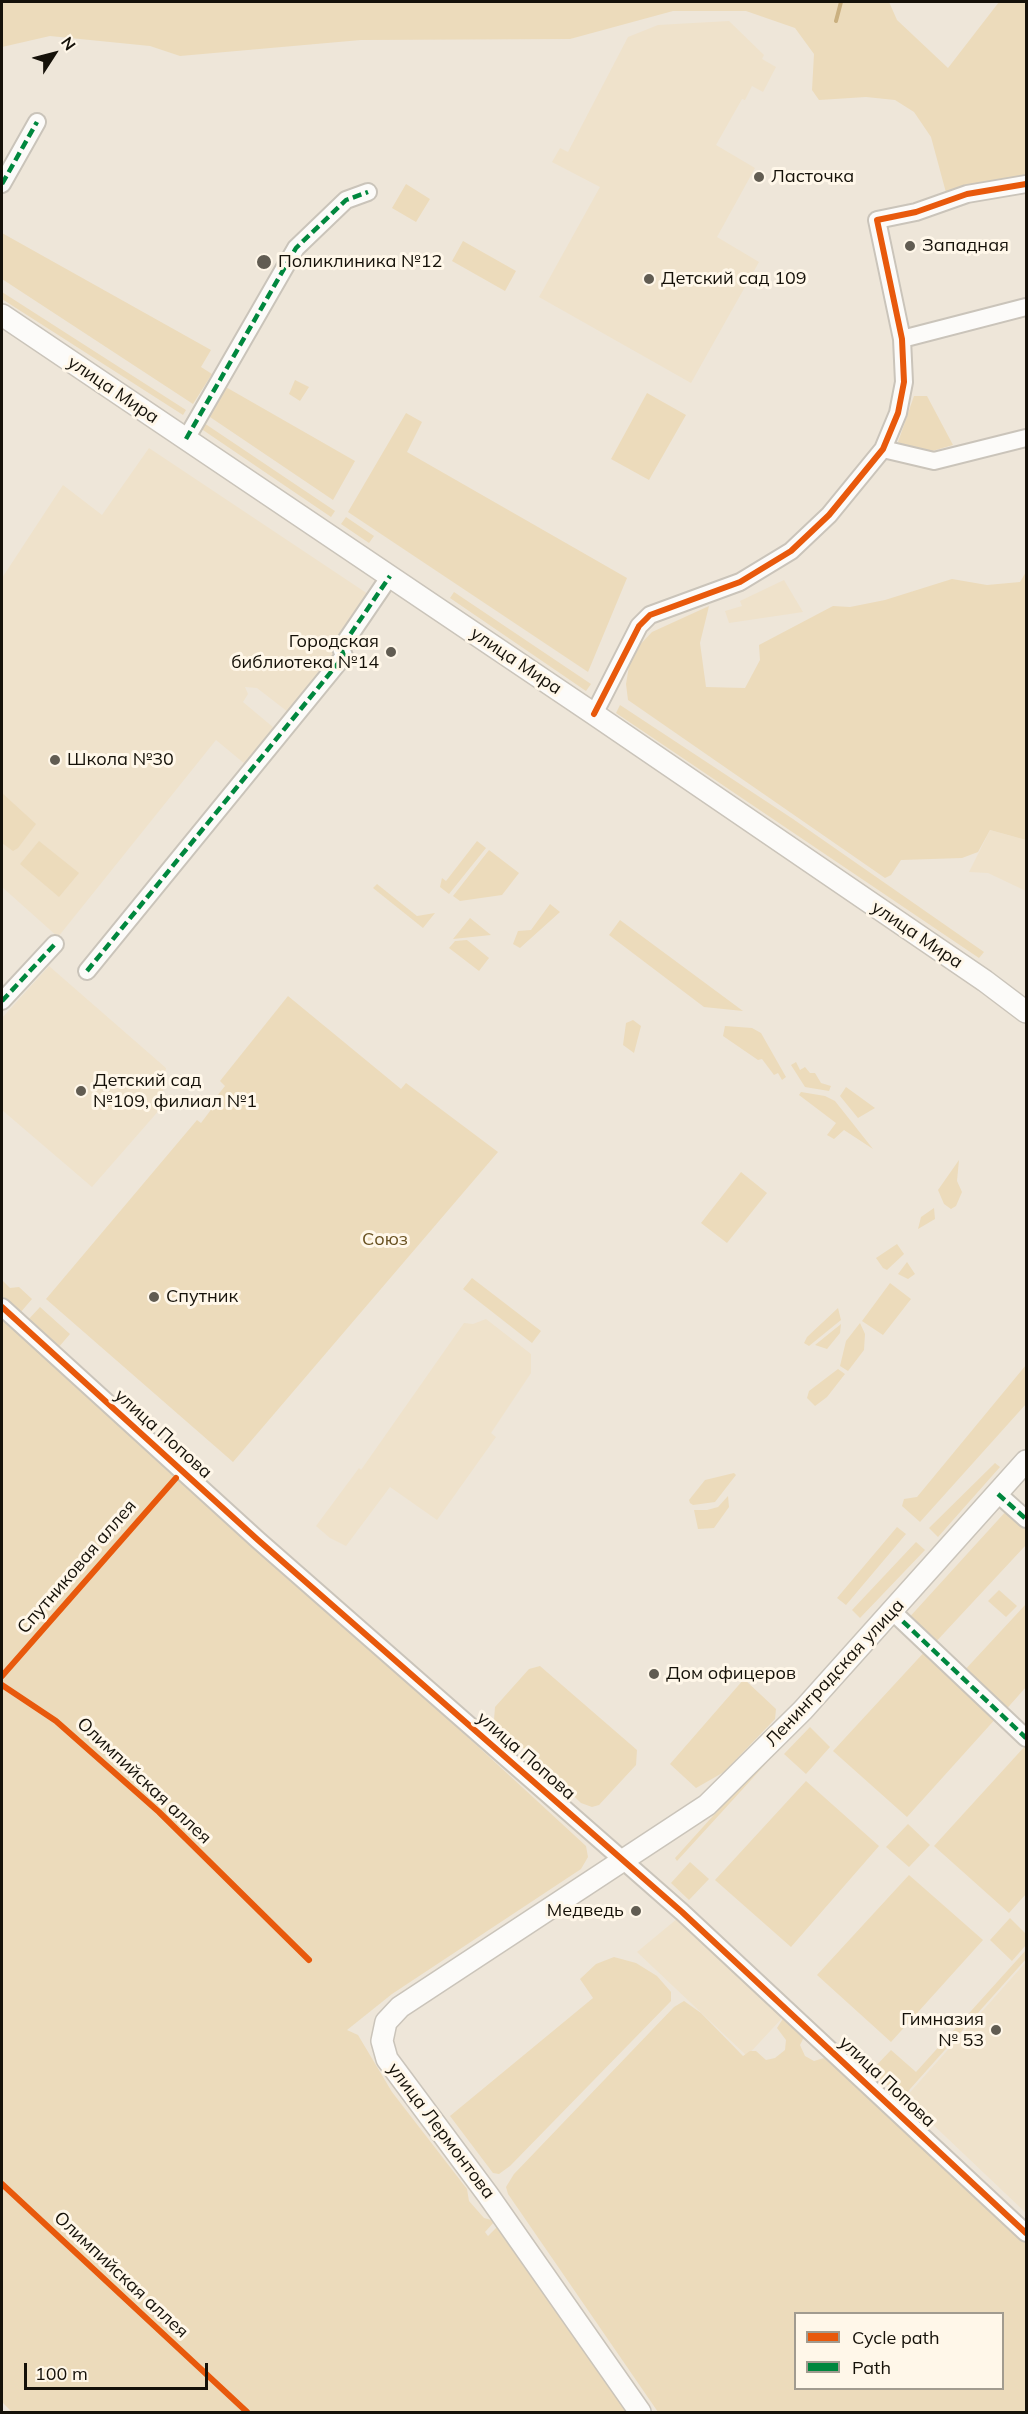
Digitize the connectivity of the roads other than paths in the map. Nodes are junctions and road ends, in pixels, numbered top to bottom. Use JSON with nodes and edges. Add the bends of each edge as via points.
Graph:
{"nodes":[{"id":1,"x":37,"y":122,"type":"dead end"},
{"id":2,"x":2,"y":184,"type":"edge"},
{"id":3,"x":1026,"y":184,"type":"edge"},
{"id":4,"x":368,"y":192,"type":"dead end"},
{"id":5,"x":1026,"y":307,"type":"edge"},
{"id":6,"x":2,"y":315,"type":"edge"},
{"id":7,"x":902,"y":339,"type":"junction"},
{"id":8,"x":1026,"y":438,"type":"edge"},
{"id":9,"x":186,"y":439,"type":"junction"},
{"id":10,"x":884,"y":449,"type":"junction"},
{"id":11,"x":390,"y":576,"type":"junction"},
{"id":12,"x":594,"y":714,"type":"junction"},
{"id":13,"x":55,"y":944,"type":"dead end"},
{"id":14,"x":87,"y":971,"type":"dead end"},
{"id":15,"x":2,"y":1001,"type":"edge"},
{"id":16,"x":1026,"y":1012,"type":"edge"},
{"id":17,"x":2,"y":1307,"type":"edge"},
{"id":18,"x":1026,"y":1461,"type":"edge"},
{"id":19,"x":998,"y":1494,"type":"junction"},
{"id":20,"x":1026,"y":1520,"type":"edge"},
{"id":21,"x":893,"y":1611,"type":"junction"},
{"id":22,"x":1026,"y":1738,"type":"edge"},
{"id":23,"x":624,"y":1862,"type":"junction"},
{"id":24,"x":1026,"y":2233,"type":"edge"},
{"id":25,"x":640,"y":2412,"type":"edge"}],
"edges":[{"from":1,"to":2,"type":"street"},
{"from":3,"to":7,"type":"street","via":[[967,194],[916,212],[877,220]]},
{"from":4,"to":9,"type":"street","via":[[346,200],[296,248]]},
{"from":5,"to":7,"type":"street"},
{"from":6,"to":9,"type":"main road","name":"улица Мира"},
{"from":7,"to":10,"type":"street","via":[[904,382],[898,413]]},
{"from":8,"to":10,"type":"street","via":[[934,461]]},
{"from":9,"to":11,"type":"main road","name":"улица Мира"},
{"from":10,"to":12,"type":"street","via":[[829,515],[791,551],[740,582],[650,615],[639,626]]},
{"from":11,"to":12,"type":"main road","name":"улица Мира"},
{"from":11,"to":14,"type":"street","via":[[341,648],[344,656]]},
{"from":12,"to":16,"type":"main road","name":"улица Мира"},
{"from":13,"to":15,"type":"street"},
{"from":17,"to":23,"type":"street","name":"улица Попова"},
{"from":18,"to":19,"type":"main road","name":"Ленинградская улица"},
{"from":19,"to":20,"type":"street"},
{"from":19,"to":21,"type":"main road","name":"Ленинградская улица"},
{"from":21,"to":22,"type":"street"},
{"from":21,"to":23,"type":"main road","name":"Ленинградская улица","via":[[731,1784]]},
{"from":23,"to":24,"type":"street","name":"улица Попова"},
{"from":23,"to":25,"type":"main road","name":"улица Лермонтова","via":[[400,2007],[386,2022],[382,2041],[387,2059],[403,2084],[488,2195]]}]}
